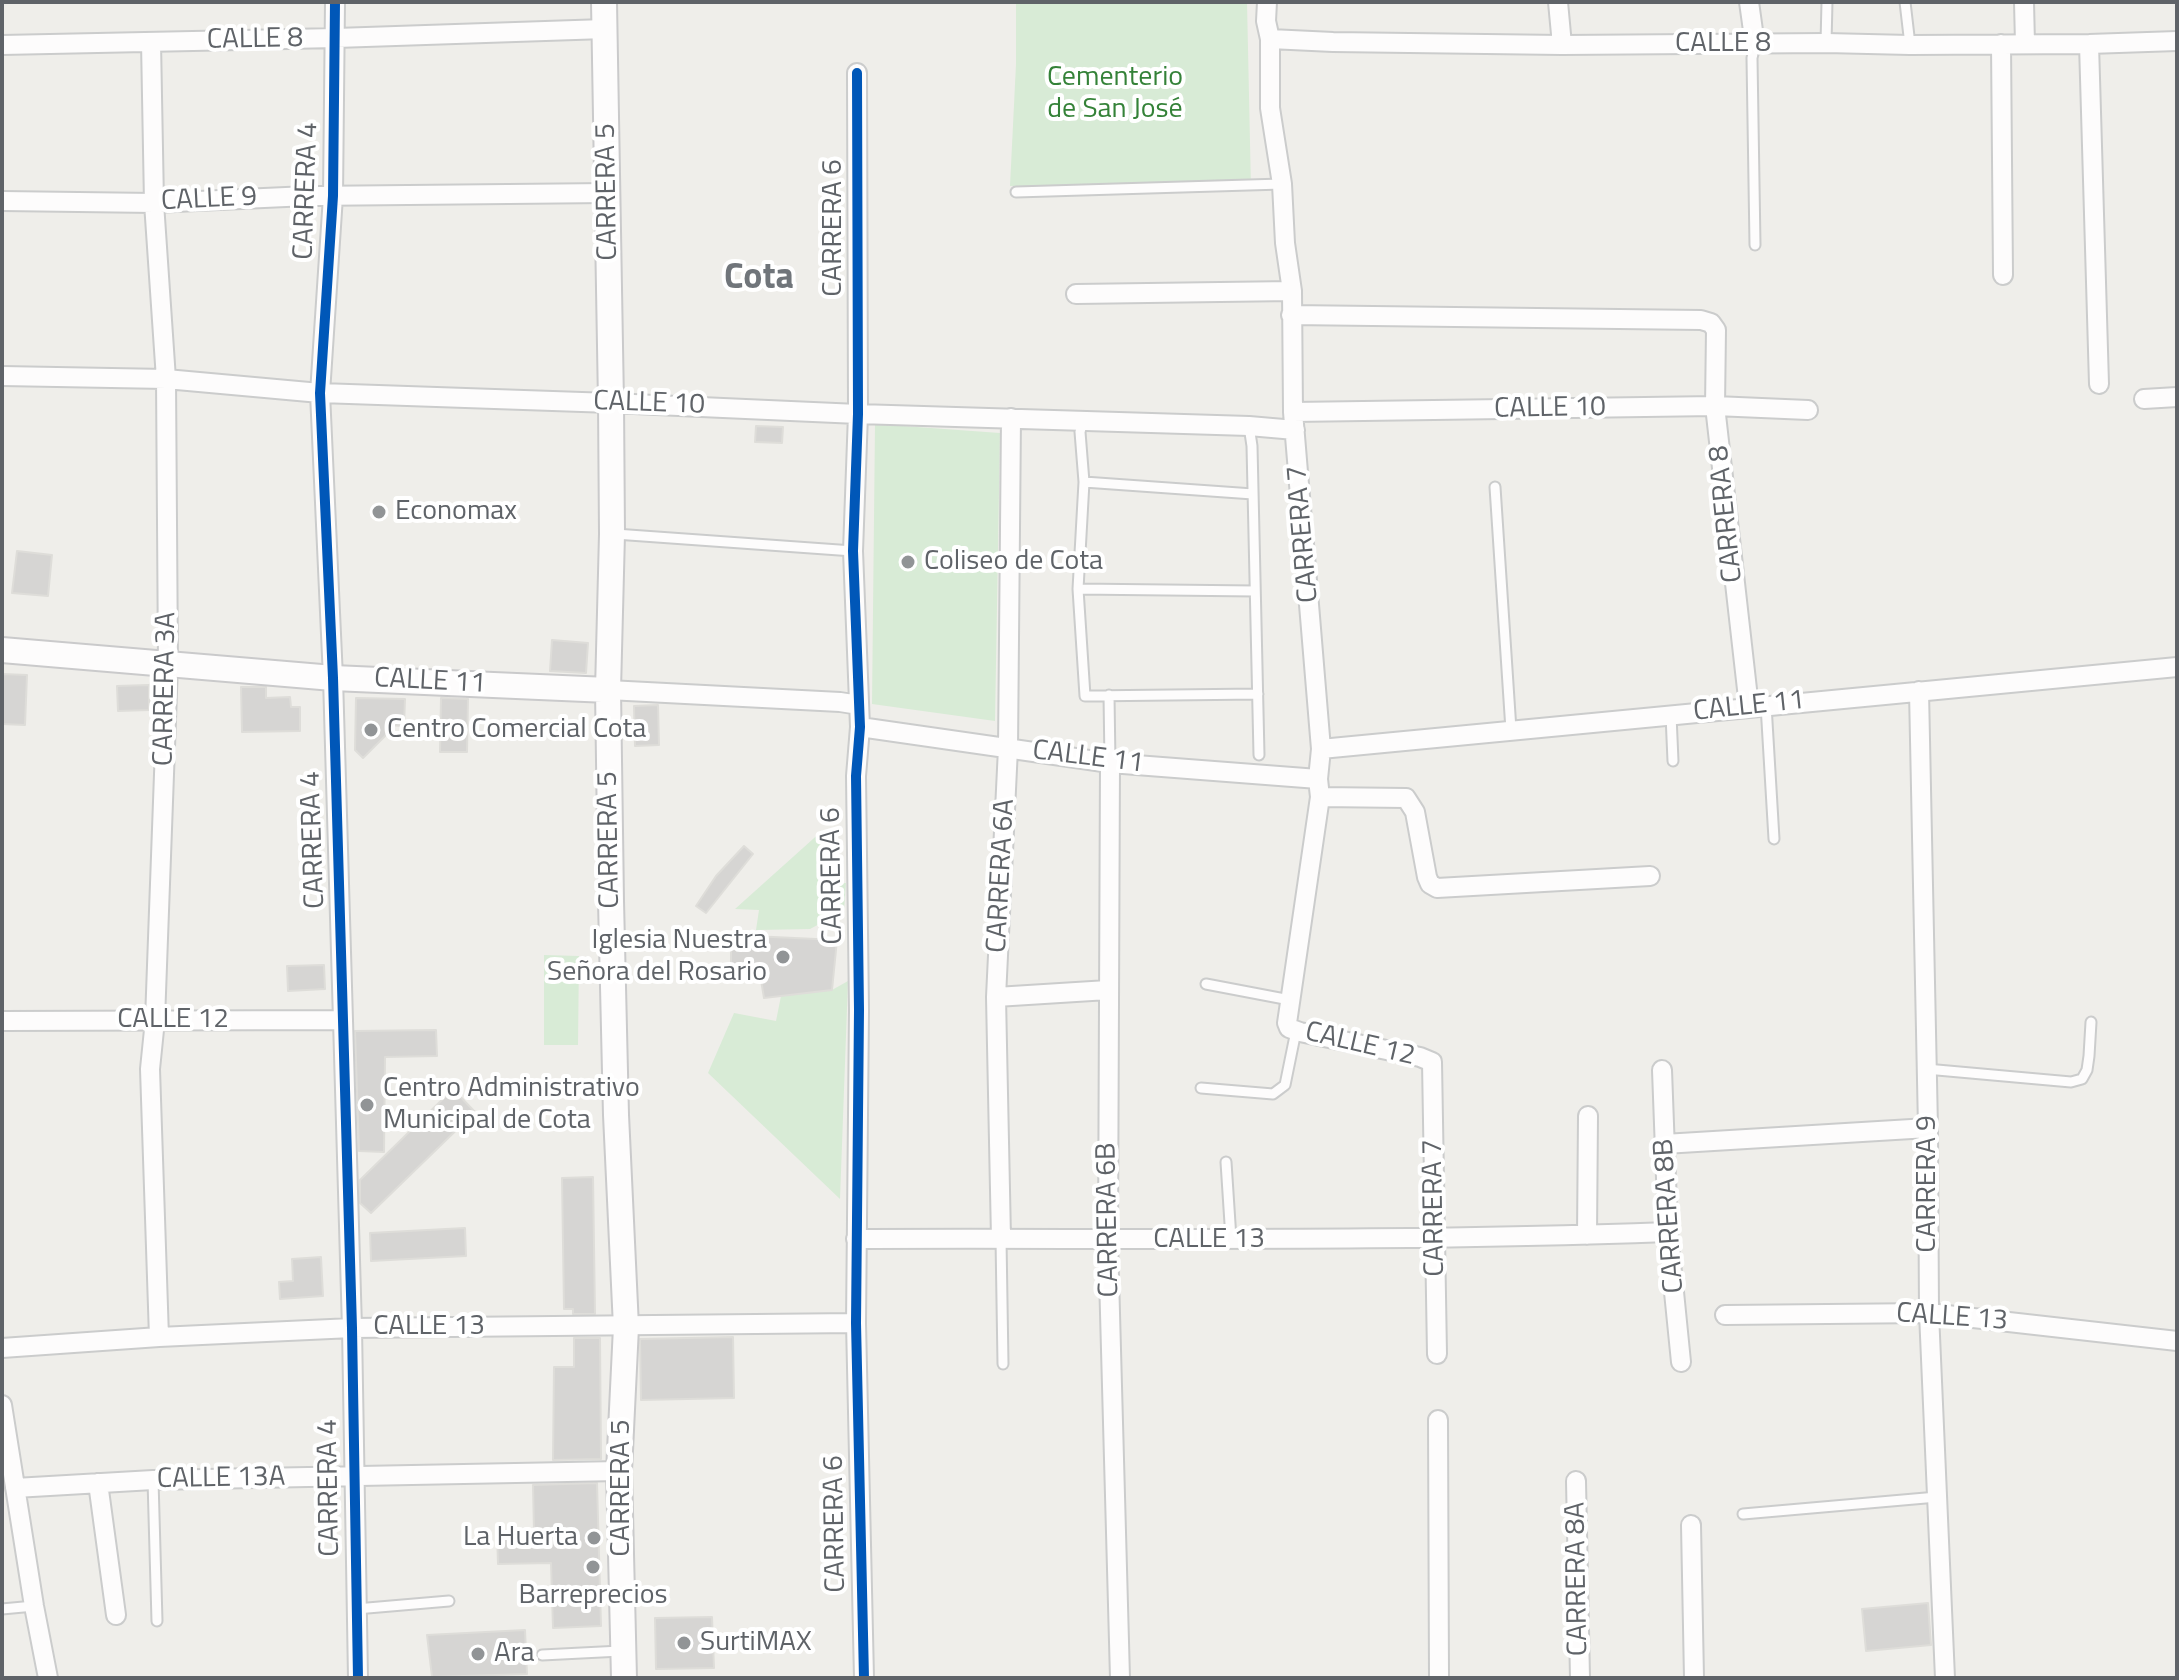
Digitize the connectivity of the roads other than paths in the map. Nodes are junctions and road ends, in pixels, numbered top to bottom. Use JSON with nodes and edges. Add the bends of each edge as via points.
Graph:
{"nodes":[{"id":1,"x":335,"y":2,"type":"edge"},
{"id":2,"x":604,"y":2,"type":"edge"},
{"id":3,"x":1267,"y":2,"type":"edge"},
{"id":4,"x":1558,"y":2,"type":"edge"},
{"id":5,"x":1749,"y":2,"type":"edge"},
{"id":6,"x":1827,"y":2,"type":"edge"},
{"id":7,"x":1905,"y":2,"type":"edge"},
{"id":8,"x":2024,"y":2,"type":"edge"},
{"id":9,"x":605,"y":29,"type":"junction"},
{"id":10,"x":336,"y":38,"type":"junction"},
{"id":11,"x":1270,"y":39,"type":"junction"},
{"id":12,"x":2177,"y":41,"type":"edge"},
{"id":13,"x":151,"y":42,"type":"junction"},
{"id":14,"x":1826,"y":43,"type":"junction"},
{"id":15,"x":2001,"y":44,"type":"junction"},
{"id":16,"x":2025,"y":44,"type":"junction"},
{"id":17,"x":2089,"y":44,"type":"junction"},
{"id":18,"x":2,"y":45,"type":"edge"},
{"id":19,"x":1562,"y":45,"type":"junction"},
{"id":20,"x":1755,"y":45,"type":"junction"},
{"id":21,"x":1910,"y":45,"type":"junction"},
{"id":22,"x":857,"y":73,"type":"dead end"},
{"id":23,"x":1282,"y":184,"type":"junction"},
{"id":24,"x":1016,"y":192,"type":"dead end"},
{"id":25,"x":608,"y":193,"type":"junction"},
{"id":26,"x":333,"y":196,"type":"junction"},
{"id":27,"x":2,"y":201,"type":"edge"},
{"id":28,"x":154,"y":203,"type":"junction"},
{"id":29,"x":1755,"y":245,"type":"dead end"},
{"id":30,"x":2003,"y":275,"type":"dead end"},
{"id":31,"x":1292,"y":291,"type":"junction"},
{"id":32,"x":1076,"y":294,"type":"dead end"},
{"id":33,"x":1291,"y":315,"type":"junction"},
{"id":34,"x":2,"y":376,"type":"edge"},
{"id":35,"x":166,"y":379,"type":"junction"},
{"id":36,"x":2099,"y":384,"type":"dead end"},
{"id":37,"x":320,"y":393,"type":"junction"},
{"id":38,"x":2177,"y":397,"type":"edge"},
{"id":39,"x":2144,"y":399,"type":"dead end"},
{"id":40,"x":611,"y":403,"type":"junction"},
{"id":41,"x":1715,"y":406,"type":"junction"},
{"id":42,"x":1808,"y":410,"type":"dead end"},
{"id":43,"x":858,"y":414,"type":"junction"},
{"id":44,"x":1011,"y":418,"type":"junction"},
{"id":45,"x":1083,"y":420,"type":"junction"},
{"id":46,"x":1294,"y":421,"type":"junction"},
{"id":47,"x":1249,"y":426,"type":"junction"},
{"id":48,"x":1084,"y":482,"type":"junction"},
{"id":49,"x":1495,"y":487,"type":"dead end"},
{"id":50,"x":1253,"y":494,"type":"junction"},
{"id":51,"x":612,"y":534,"type":"junction"},
{"id":52,"x":853,"y":551,"type":"junction"},
{"id":53,"x":1078,"y":589,"type":"junction"},
{"id":54,"x":1255,"y":591,"type":"junction"},
{"id":55,"x":2,"y":650,"type":"edge"},
{"id":56,"x":168,"y":665,"type":"junction"},
{"id":57,"x":2177,"y":667,"type":"edge"},
{"id":58,"x":333,"y":678,"type":"junction"},
{"id":59,"x":608,"y":690,"type":"junction"},
{"id":60,"x":1919,"y":691,"type":"junction"},
{"id":61,"x":1258,"y":694,"type":"junction"},
{"id":62,"x":1109,"y":695,"type":"junction"},
{"id":63,"x":859,"y":705,"type":"junction"},
{"id":64,"x":1758,"y":706,"type":"junction"},
{"id":65,"x":1671,"y":715,"type":"junction"},
{"id":66,"x":860,"y":727,"type":"junction"},
{"id":67,"x":1511,"y":730,"type":"junction"},
{"id":68,"x":1008,"y":748,"type":"junction"},
{"id":69,"x":1321,"y":749,"type":"junction"},
{"id":70,"x":1259,"y":755,"type":"dead end"},
{"id":71,"x":1673,"y":761,"type":"dead end"},
{"id":72,"x":1110,"y":763,"type":"junction"},
{"id":73,"x":1319,"y":788,"type":"junction"},
{"id":74,"x":1774,"y":839,"type":"dead end"},
{"id":75,"x":1650,"y":876,"type":"dead end"},
{"id":76,"x":1206,"y":984,"type":"dead end"},
{"id":77,"x":1108,"y":990,"type":"junction"},
{"id":78,"x":996,"y":997,"type":"junction"},
{"id":79,"x":1290,"y":1000,"type":"junction"},
{"id":80,"x":155,"y":1020,"type":"junction"},
{"id":81,"x":343,"y":1020,"type":"junction"},
{"id":82,"x":2,"y":1021,"type":"edge"},
{"id":83,"x":2091,"y":1022,"type":"dead end"},
{"id":84,"x":1292,"y":1029,"type":"junction"},
{"id":85,"x":1432,"y":1062,"type":"joint"},
{"id":86,"x":1926,"y":1069,"type":"junction"},
{"id":87,"x":1662,"y":1070,"type":"dead end"},
{"id":88,"x":1201,"y":1088,"type":"dead end"},
{"id":89,"x":1588,"y":1116,"type":"dead end"},
{"id":90,"x":1928,"y":1128,"type":"junction"},
{"id":91,"x":1664,"y":1144,"type":"junction"},
{"id":92,"x":1226,"y":1162,"type":"dead end"},
{"id":93,"x":1668,"y":1232,"type":"junction"},
{"id":94,"x":1587,"y":1235,"type":"junction"},
{"id":95,"x":1001,"y":1238,"type":"junction"},
{"id":96,"x":856,"y":1239,"type":"junction"},
{"id":97,"x":1435,"y":1239,"type":"junction"},
{"id":98,"x":1108,"y":1240,"type":"junction"},
{"id":99,"x":1231,"y":1240,"type":"junction"},
{"id":100,"x":1929,"y":1313,"type":"junction"},
{"id":101,"x":1725,"y":1315,"type":"dead end"},
{"id":102,"x":856,"y":1323,"type":"junction"},
{"id":103,"x":626,"y":1327,"type":"junction"},
{"id":104,"x":352,"y":1328,"type":"junction"},
{"id":105,"x":159,"y":1337,"type":"junction"},
{"id":106,"x":2177,"y":1341,"type":"edge"},
{"id":107,"x":2,"y":1348,"type":"edge"},
{"id":108,"x":1437,"y":1354,"type":"dead end"},
{"id":109,"x":1681,"y":1362,"type":"dead end"},
{"id":110,"x":1003,"y":1364,"type":"dead end"},
{"id":111,"x":2,"y":1405,"type":"edge"},
{"id":112,"x":1438,"y":1420,"type":"dead end"},
{"id":113,"x":619,"y":1471,"type":"junction"},
{"id":114,"x":354,"y":1476,"type":"junction"},
{"id":115,"x":153,"y":1480,"type":"junction"},
{"id":116,"x":1576,"y":1481,"type":"dead end"},
{"id":117,"x":98,"y":1483,"type":"junction"},
{"id":118,"x":15,"y":1488,"type":"junction"},
{"id":119,"x":1937,"y":1497,"type":"junction"},
{"id":120,"x":1743,"y":1514,"type":"dead end"},
{"id":121,"x":1691,"y":1525,"type":"dead end"},
{"id":122,"x":449,"y":1601,"type":"dead end"},
{"id":123,"x":34,"y":1606,"type":"junction"},
{"id":124,"x":2,"y":1609,"type":"edge"},
{"id":125,"x":356,"y":1609,"type":"junction"},
{"id":126,"x":116,"y":1615,"type":"dead end"},
{"id":127,"x":157,"y":1621,"type":"dead end"},
{"id":128,"x":624,"y":1651,"type":"junction"},
{"id":129,"x":542,"y":1655,"type":"dead end"},
{"id":130,"x":48,"y":1678,"type":"edge"},
{"id":131,"x":358,"y":1678,"type":"edge"},
{"id":132,"x":624,"y":1678,"type":"edge"},
{"id":133,"x":864,"y":1678,"type":"edge"},
{"id":134,"x":1120,"y":1678,"type":"edge"},
{"id":135,"x":1439,"y":1678,"type":"edge"},
{"id":136,"x":1580,"y":1678,"type":"edge"},
{"id":137,"x":1694,"y":1678,"type":"edge"},
{"id":138,"x":1945,"y":1678,"type":"edge"}],
"edges":[{"from":1,"to":10,"type":"street","name":"CARRERA 4"},
{"from":2,"to":9,"type":"main road","name":"CARRERA 5"},
{"from":3,"to":11,"type":"street","name":"CARRERA 7"},
{"from":4,"to":19,"type":"street"},
{"from":5,"to":20,"type":"street"},
{"from":6,"to":14,"type":"lane"},
{"from":7,"to":21,"type":"lane"},
{"from":8,"to":16,"type":"street"},
{"from":9,"to":10,"type":"street","name":"CALLE 8"},
{"from":9,"to":25,"type":"main road","name":"CARRERA 5"},
{"from":10,"to":13,"type":"street","name":"CALLE 8"},
{"from":10,"to":26,"type":"street","name":"CARRERA 4"},
{"from":11,"to":19,"type":"street","name":"CALLE 8"},
{"from":11,"to":23,"type":"street","name":"CARRERA 7","via":[[1270,108]]},
{"from":12,"to":17,"type":"street","name":"CALLE 8"},
{"from":13,"to":18,"type":"street","name":"CALLE 8"},
{"from":13,"to":28,"type":"street","name":"CARRERA 3A"},
{"from":14,"to":20,"type":"street","name":"CALLE 8"},
{"from":14,"to":21,"type":"street","name":"CALLE 8"},
{"from":15,"to":16,"type":"street","name":"CALLE 8"},
{"from":15,"to":21,"type":"street","name":"CALLE 8"},
{"from":15,"to":30,"type":"street"},
{"from":16,"to":17,"type":"street","name":"CALLE 8"},
{"from":17,"to":36,"type":"street"},
{"from":19,"to":20,"type":"street","name":"CALLE 8"},
{"from":20,"to":29,"type":"lane"},
{"from":22,"to":43,"type":"street","name":"CARRERA 6"},
{"from":23,"to":24,"type":"lane"},
{"from":23,"to":31,"type":"street","name":"CARRERA 7"},
{"from":25,"to":26,"type":"street","name":"CALLE 9"},
{"from":25,"to":40,"type":"main road","name":"CARRERA 5"},
{"from":26,"to":28,"type":"street","name":"CALLE 9"},
{"from":26,"to":37,"type":"street","name":"CARRERA 4"},
{"from":27,"to":28,"type":"street","name":"CALLE 9"},
{"from":28,"to":35,"type":"street","name":"CARRERA 3A"},
{"from":31,"to":32,"type":"street"},
{"from":31,"to":33,"type":"street","name":"CARRERA 7"},
{"from":33,"to":41,"type":"street","name":"CARRERA 8","via":[[1701,320],[1716,330]]},
{"from":33,"to":46,"type":"street","name":"CARRERA 7"},
{"from":34,"to":35,"type":"street","name":"CALLE 10"},
{"from":35,"to":37,"type":"street","name":"CALLE 10"},
{"from":35,"to":56,"type":"street","name":"CARRERA 3A"},
{"from":37,"to":40,"type":"street","name":"CALLE 10"},
{"from":37,"to":58,"type":"street","name":"CARRERA 4"},
{"from":38,"to":39,"type":"street"},
{"from":40,"to":43,"type":"street","name":"CALLE 10"},
{"from":40,"to":51,"type":"main road","name":"CARRERA 5"},
{"from":41,"to":42,"type":"street","name":"CALLE 10"},
{"from":41,"to":46,"type":"street","name":"CALLE 10"},
{"from":41,"to":64,"type":"street","name":"CARRERA 8"},
{"from":43,"to":44,"type":"street","name":"CALLE 10"},
{"from":43,"to":52,"type":"street","name":"CARRERA 6"},
{"from":44,"to":45,"type":"street","name":"CALLE 10"},
{"from":44,"to":68,"type":"street","name":"CARRERA 6A"},
{"from":45,"to":47,"type":"street","name":"CALLE 10"},
{"from":45,"to":48,"type":"lane"},
{"from":46,"to":47,"type":"street","name":"CALLE 10"},
{"from":46,"to":69,"type":"street","name":"CARRERA 7"},
{"from":47,"to":50,"type":"lane"},
{"from":48,"to":50,"type":"lane"},
{"from":48,"to":53,"type":"lane"},
{"from":49,"to":67,"type":"lane"},
{"from":50,"to":54,"type":"lane"},
{"from":51,"to":52,"type":"lane"},
{"from":51,"to":59,"type":"main road","name":"CARRERA 5"},
{"from":52,"to":63,"type":"street","name":"CARRERA 6"},
{"from":53,"to":54,"type":"lane"},
{"from":53,"to":62,"type":"lane","via":[[1085,696]]},
{"from":54,"to":61,"type":"lane"},
{"from":55,"to":56,"type":"main road","name":"CALLE 11"},
{"from":56,"to":58,"type":"main road","name":"CALLE 11"},
{"from":56,"to":80,"type":"street","name":"CARRERA 3A"},
{"from":57,"to":60,"type":"street","name":"CALLE 11"},
{"from":58,"to":59,"type":"main road","name":"CALLE 11"},
{"from":58,"to":81,"type":"street","name":"CARRERA 4"},
{"from":59,"to":63,"type":"street","name":"CALLE 11"},
{"from":59,"to":103,"type":"main road","name":"CARRERA 5","via":[[616,1115]]},
{"from":60,"to":64,"type":"street","name":"CALLE 11"},
{"from":60,"to":86,"type":"street","name":"CARRERA 9"},
{"from":61,"to":62,"type":"lane"},
{"from":61,"to":70,"type":"lane"},
{"from":62,"to":72,"type":"lane"},
{"from":63,"to":66,"type":"street","name":"CARRERA 6"},
{"from":64,"to":65,"type":"street","name":"CALLE 11"},
{"from":64,"to":74,"type":"lane"},
{"from":65,"to":67,"type":"street","name":"CALLE 11"},
{"from":65,"to":71,"type":"lane"},
{"from":66,"to":68,"type":"street","name":"CALLE 11"},
{"from":66,"to":96,"type":"street","name":"CARRERA 6"},
{"from":67,"to":69,"type":"street","name":"CALLE 11"},
{"from":68,"to":72,"type":"street","name":"CALLE 11"},
{"from":68,"to":78,"type":"street","name":"CARRERA 6A"},
{"from":69,"to":73,"type":"street","name":"CARRERA 7"},
{"from":72,"to":73,"type":"street","name":"CALLE 11"},
{"from":72,"to":77,"type":"street","name":"CARRERA 6B"},
{"from":73,"to":75,"type":"street","name":"CALLE 11","via":[[1406,798],[1415,812],[1427,877],[1437,888]]},
{"from":73,"to":79,"type":"street","name":"CARRERA 7"},
{"from":76,"to":79,"type":"lane"},
{"from":77,"to":78,"type":"street"},
{"from":77,"to":98,"type":"street","name":"CARRERA 6B"},
{"from":78,"to":95,"type":"street","name":"CARRERA 6A"},
{"from":79,"to":84,"type":"street","name":"CARRERA 7","via":[[1287,1023]]},
{"from":80,"to":81,"type":"street","name":"CALLE 12"},
{"from":80,"to":82,"type":"street","name":"CALLE 12"},
{"from":80,"to":105,"type":"street","name":"CARRERA 3A","via":[[150,1069]]},
{"from":81,"to":104,"type":"street","name":"CARRERA 4"},
{"from":83,"to":86,"type":"lane","via":[[2082,1079]]},
{"from":84,"to":85,"type":"street","name":"CALLE 12"},
{"from":84,"to":88,"type":"lane","via":[[1285,1085],[1273,1094]]},
{"from":85,"to":97,"type":"street","name":"CARRERA 7"},
{"from":86,"to":90,"type":"street","name":"CARRERA 9"},
{"from":87,"to":91,"type":"street","name":"CARRERA 8B"},
{"from":89,"to":94,"type":"street"},
{"from":90,"to":91,"type":"street"},
{"from":90,"to":100,"type":"street","name":"CARRERA 9"},
{"from":91,"to":93,"type":"street","name":"CARRERA 8B"},
{"from":92,"to":99,"type":"lane"},
{"from":93,"to":94,"type":"street","name":"CALLE 13"},
{"from":93,"to":109,"type":"street","name":"CARRERA 8B"},
{"from":94,"to":97,"type":"street","name":"CALLE 13"},
{"from":95,"to":96,"type":"street","name":"CALLE 13"},
{"from":95,"to":98,"type":"street","name":"CALLE 13"},
{"from":95,"to":110,"type":"lane"},
{"from":96,"to":102,"type":"street","name":"CARRERA 6"},
{"from":97,"to":99,"type":"street","name":"CALLE 13"},
{"from":97,"to":108,"type":"street","name":"CARRERA 7"},
{"from":98,"to":99,"type":"street","name":"CALLE 13"},
{"from":98,"to":134,"type":"street","name":"CARRERA 6B"},
{"from":100,"to":101,"type":"street","name":"CALLE 13"},
{"from":100,"to":106,"type":"street","name":"CALLE 13"},
{"from":100,"to":119,"type":"street","name":"CARRERA 9"},
{"from":102,"to":103,"type":"street","name":"CALLE 13"},
{"from":102,"to":133,"type":"street","name":"CARRERA 6"},
{"from":103,"to":104,"type":"street","name":"CALLE 13"},
{"from":103,"to":113,"type":"main road","name":"CARRERA 5"},
{"from":104,"to":105,"type":"street","name":"CALLE 13"},
{"from":104,"to":114,"type":"street","name":"CARRERA 4"},
{"from":105,"to":107,"type":"street","name":"CALLE 13"},
{"from":111,"to":118,"type":"street"},
{"from":112,"to":135,"type":"street"},
{"from":113,"to":114,"type":"street","name":"CALLE 13A"},
{"from":113,"to":128,"type":"main road","name":"CARRERA 5"},
{"from":114,"to":115,"type":"street","name":"CALLE 13A"},
{"from":114,"to":125,"type":"street","name":"CARRERA 4"},
{"from":115,"to":117,"type":"street","name":"CALLE 13A"},
{"from":115,"to":127,"type":"lane"},
{"from":116,"to":136,"type":"street","name":"CARRERA 8A"},
{"from":117,"to":118,"type":"street","name":"CALLE 13A"},
{"from":117,"to":126,"type":"street"},
{"from":118,"to":123,"type":"street"},
{"from":119,"to":120,"type":"lane"},
{"from":119,"to":138,"type":"street","name":"CARRERA 9"},
{"from":121,"to":137,"type":"street"},
{"from":122,"to":125,"type":"lane"},
{"from":123,"to":124,"type":"lane"},
{"from":123,"to":130,"type":"street"},
{"from":125,"to":131,"type":"street","name":"CARRERA 4"},
{"from":128,"to":129,"type":"lane"},
{"from":128,"to":132,"type":"main road","name":"CARRERA 5"}]}
